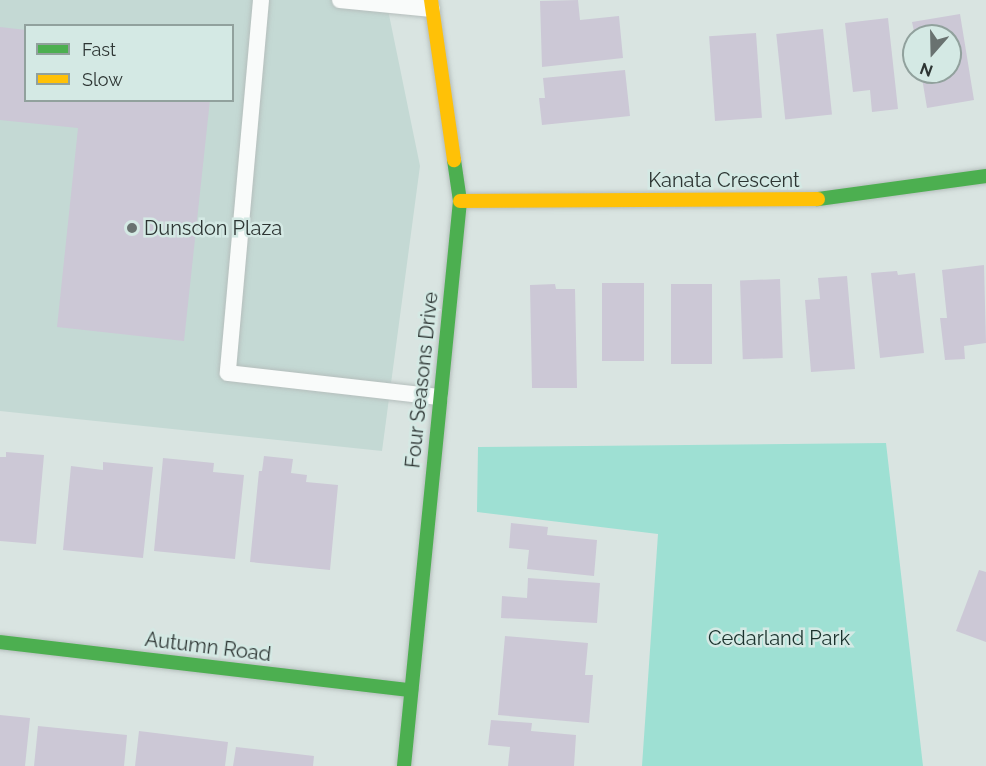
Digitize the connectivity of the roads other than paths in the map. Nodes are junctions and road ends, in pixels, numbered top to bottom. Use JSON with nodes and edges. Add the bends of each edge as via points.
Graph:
{"nodes":[{"id":1,"x":261,"y":0,"type":"edge"},
{"id":2,"x":340,"y":0,"type":"edge"},
{"id":3,"x":432,"y":5,"type":"edge"},
{"id":4,"x":986,"y":176,"type":"edge"},
{"id":5,"x":460,"y":201,"type":"junction"},
{"id":6,"x":440,"y":397,"type":"junction"},
{"id":7,"x":0,"y":642,"type":"edge"},
{"id":8,"x":411,"y":690,"type":"junction"},
{"id":9,"x":404,"y":766,"type":"edge"}],
"edges":[{"from":1,"to":6,"type":"lane","via":[[228,373]]},
{"from":2,"to":3,"type":"lane"},
{"from":3,"to":5,"type":"street","name":"Four Seasons Drive"},
{"from":4,"to":5,"type":"street","name":"Kanata Crescent","via":[[827,199]]},
{"from":5,"to":6,"type":"street","name":"Four Seasons Drive"},
{"from":6,"to":8,"type":"street","name":"Four Seasons Drive"},
{"from":7,"to":8,"type":"street","name":"Autumn Road"},
{"from":8,"to":9,"type":"street","name":"Four Seasons Drive"}]}
